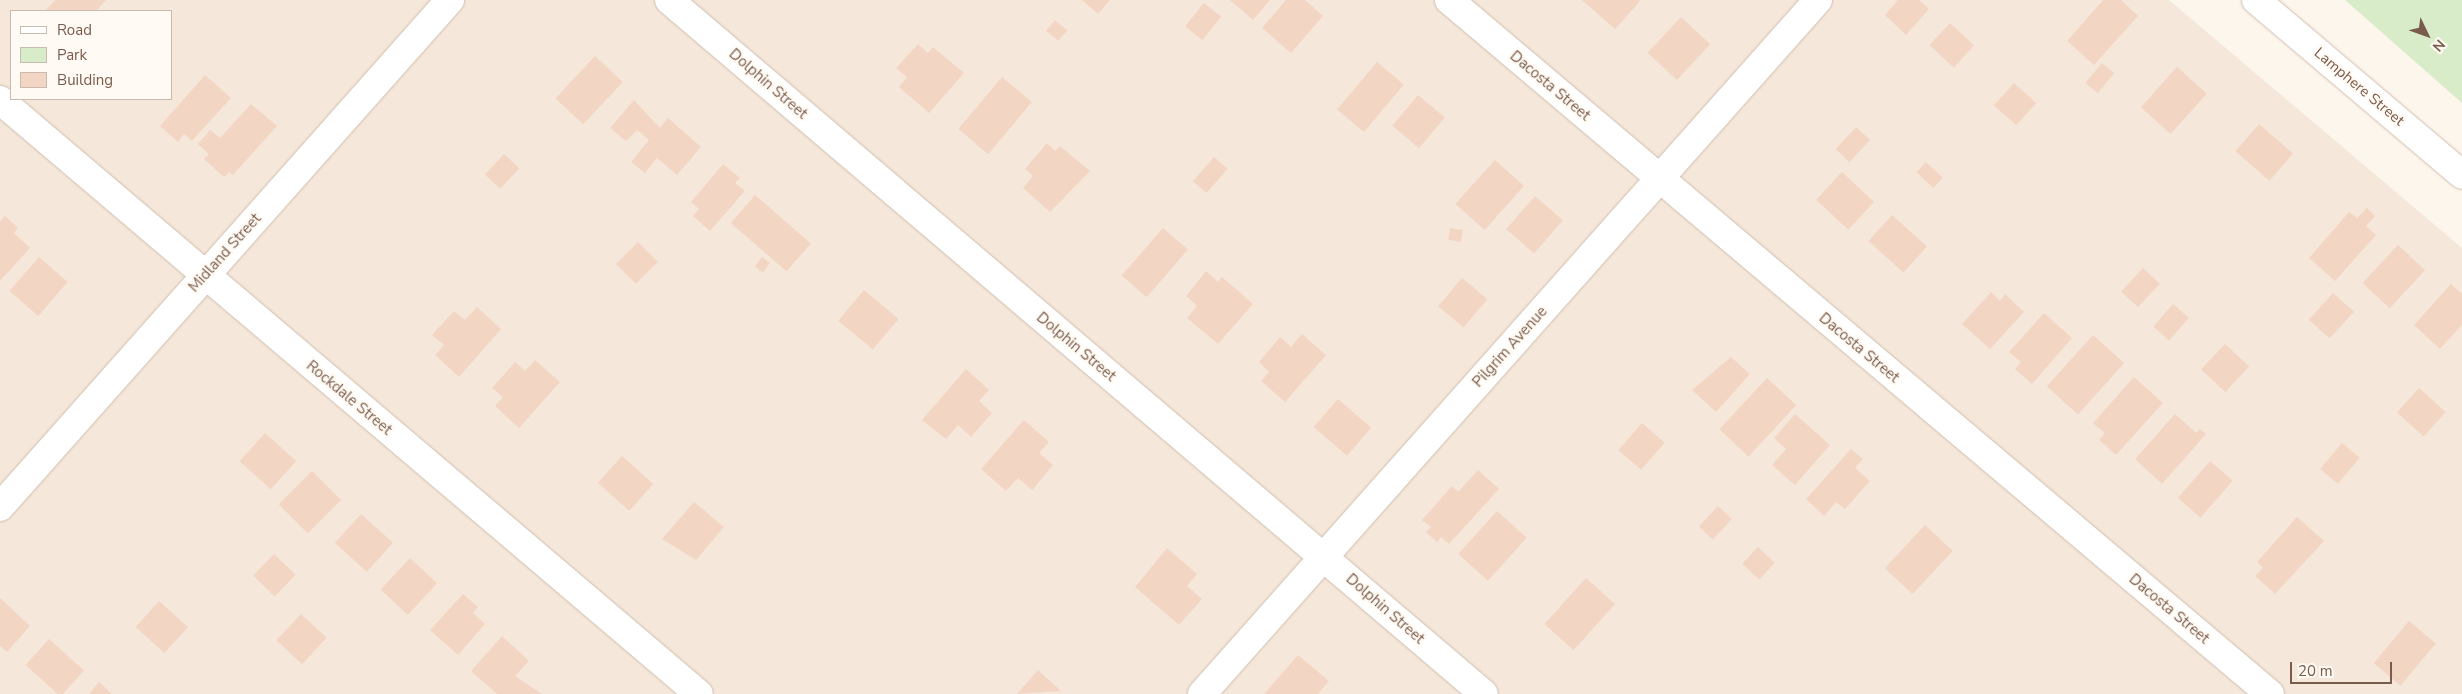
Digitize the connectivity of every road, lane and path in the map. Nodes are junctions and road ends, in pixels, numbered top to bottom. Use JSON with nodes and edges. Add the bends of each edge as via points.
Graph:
{"nodes":[{"id":1,"x":450,"y":0,"type":"edge"},
{"id":2,"x":669,"y":0,"type":"edge"},
{"id":3,"x":1449,"y":0,"type":"edge"},
{"id":4,"x":1818,"y":0,"type":"edge"},
{"id":5,"x":2256,"y":0,"type":"edge"},
{"id":6,"x":0,"y":100,"type":"edge"},
{"id":7,"x":2462,"y":175,"type":"edge"},
{"id":8,"x":1659,"y":179,"type":"junction"},
{"id":9,"x":204,"y":275,"type":"junction"},
{"id":10,"x":0,"y":507,"type":"edge"},
{"id":11,"x":1324,"y":556,"type":"junction"},
{"id":12,"x":699,"y":694,"type":"edge"},
{"id":13,"x":1202,"y":694,"type":"edge"},
{"id":14,"x":1484,"y":694,"type":"edge"},
{"id":15,"x":2270,"y":694,"type":"edge"}],
"edges":[{"from":1,"to":9,"type":"street","name":"Midland Street"},
{"from":2,"to":11,"type":"street","name":"Dolphin Street"},
{"from":3,"to":8,"type":"street","name":"Dacosta Street"},
{"from":4,"to":8,"type":"street","name":"Pilgrim Avenue"},
{"from":5,"to":7,"type":"street","name":"Lamphere Street"},
{"from":6,"to":9,"type":"street","name":"Rockdale Street"},
{"from":8,"to":11,"type":"street","name":"Pilgrim Avenue"},
{"from":8,"to":15,"type":"street","name":"Dacosta Street"},
{"from":9,"to":10,"type":"street","name":"Midland Street"},
{"from":9,"to":12,"type":"street","name":"Rockdale Street"},
{"from":11,"to":13,"type":"street","name":"Pilgrim Avenue"},
{"from":11,"to":14,"type":"street","name":"Dolphin Street"}]}
